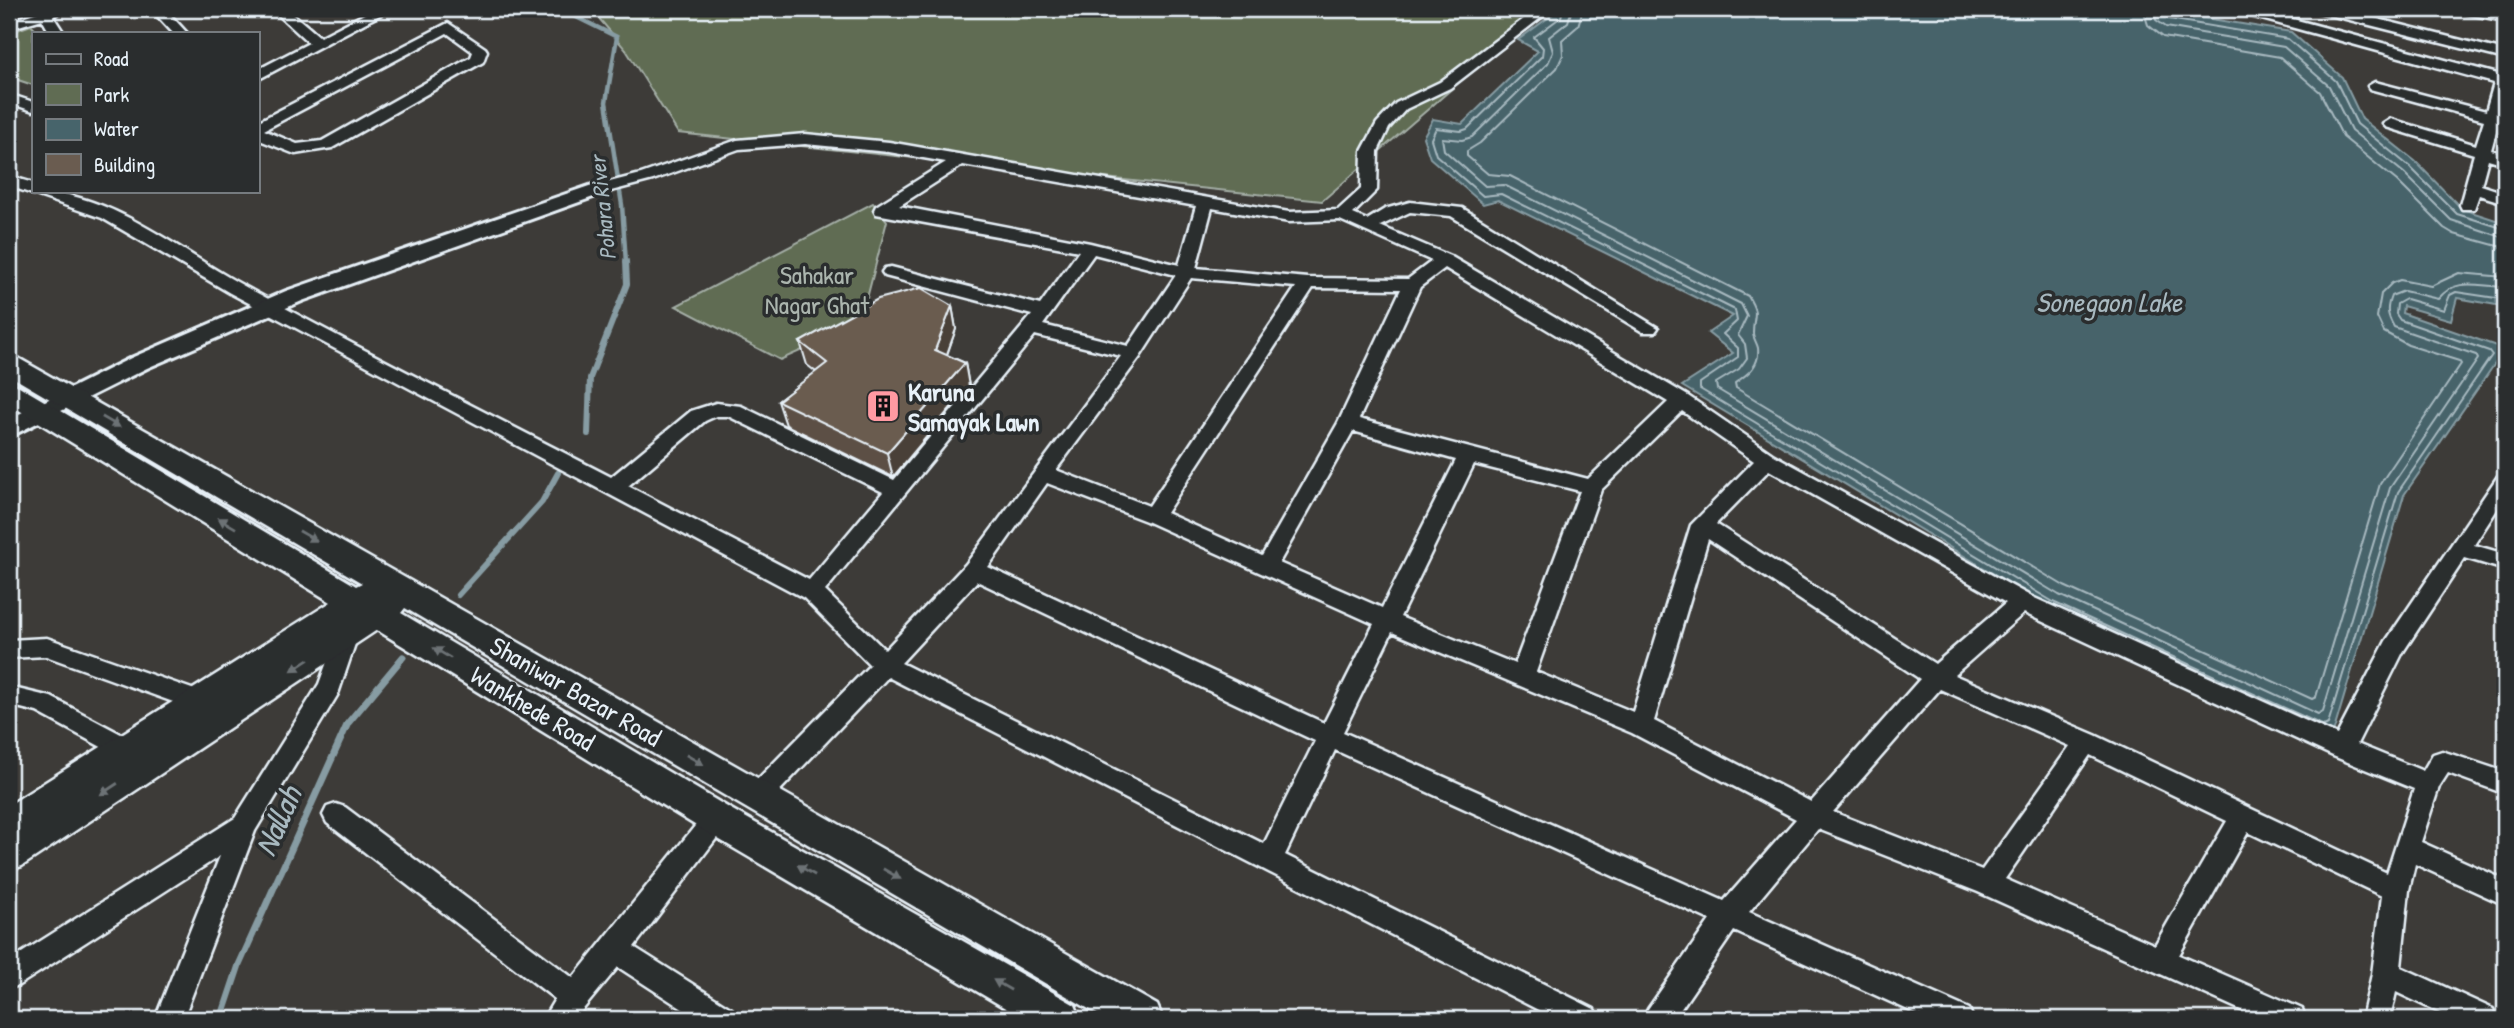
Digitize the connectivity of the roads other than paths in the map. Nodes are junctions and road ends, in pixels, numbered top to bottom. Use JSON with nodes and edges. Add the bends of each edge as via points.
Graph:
{"nodes":[{"id":1,"x":61,"y":9,"type":"edge"},
{"id":2,"x":158,"y":9,"type":"edge"},
{"id":3,"x":279,"y":9,"type":"edge"},
{"id":4,"x":384,"y":9,"type":"edge"},
{"id":5,"x":1545,"y":9,"type":"edge"},
{"id":6,"x":2241,"y":9,"type":"edge"},
{"id":7,"x":2323,"y":9,"type":"edge"},
{"id":8,"x":2463,"y":9,"type":"edge"},
{"id":9,"x":2505,"y":9,"type":"edge"},
{"id":10,"x":45,"y":14,"type":"junction"},
{"id":11,"x":2281,"y":14,"type":"edge"},
{"id":12,"x":9,"y":25,"type":"edge"},
{"id":13,"x":56,"y":32,"type":"edge"},
{"id":14,"x":179,"y":32,"type":"edge"},
{"id":15,"x":2426,"y":35,"type":"junction"},
{"id":16,"x":319,"y":44,"type":"junction"},
{"id":17,"x":2505,"y":55,"type":"edge"},
{"id":18,"x":2418,"y":57,"type":"junction"},
{"id":19,"x":259,"y":75,"type":"edge"},
{"id":20,"x":2503,"y":81,"type":"edge"},
{"id":21,"x":2375,"y":86,"type":"dead end"},
{"id":22,"x":9,"y":98,"type":"edge"},
{"id":23,"x":32,"y":107,"type":"edge"},
{"id":24,"x":2499,"y":119,"type":"edge"},
{"id":25,"x":2391,"y":124,"type":"dead end"},
{"id":26,"x":259,"y":130,"type":"edge"},
{"id":27,"x":259,"y":132,"type":"edge"},
{"id":28,"x":2483,"y":152,"type":"junction"},
{"id":29,"x":2505,"y":159,"type":"edge"},
{"id":30,"x":959,"y":160,"type":"junction"},
{"id":31,"x":9,"y":181,"type":"edge"},
{"id":32,"x":32,"y":188,"type":"edge"},
{"id":33,"x":2473,"y":188,"type":"junction"},
{"id":34,"x":592,"y":191,"type":"joint"},
{"id":35,"x":44,"y":192,"type":"edge"},
{"id":36,"x":2505,"y":198,"type":"edge"},
{"id":37,"x":1205,"y":202,"type":"junction"},
{"id":38,"x":2468,"y":205,"type":"dead end"},
{"id":39,"x":1342,"y":215,"type":"junction"},
{"id":40,"x":1368,"y":226,"type":"junction"},
{"id":41,"x":1090,"y":248,"type":"junction"},
{"id":42,"x":1444,"y":260,"type":"junction"},
{"id":43,"x":891,"y":272,"type":"dead end"},
{"id":44,"x":1186,"y":272,"type":"junction"},
{"id":45,"x":1308,"y":283,"type":"junction"},
{"id":46,"x":1412,"y":284,"type":"junction"},
{"id":47,"x":271,"y":306,"type":"junction"},
{"id":48,"x":1038,"y":320,"type":"junction"},
{"id":49,"x":1648,"y":328,"type":"dead end"},
{"id":50,"x":1133,"y":353,"type":"junction"},
{"id":51,"x":9,"y":364,"type":"edge"},
{"id":52,"x":9,"y":392,"type":"edge"},
{"id":53,"x":1681,"y":401,"type":"junction"},
{"id":54,"x":57,"y":405,"type":"junction"},
{"id":55,"x":1348,"y":423,"type":"junction"},
{"id":56,"x":9,"y":429,"type":"edge"},
{"id":57,"x":1468,"y":456,"type":"junction"},
{"id":58,"x":1767,"y":460,"type":"junction"},
{"id":59,"x":1043,"y":473,"type":"junction"},
{"id":60,"x":2505,"y":481,"type":"edge"},
{"id":61,"x":613,"y":487,"type":"junction"},
{"id":62,"x":1592,"y":487,"type":"junction"},
{"id":63,"x":897,"y":490,"type":"junction"},
{"id":64,"x":1153,"y":516,"type":"junction"},
{"id":65,"x":1702,"y":525,"type":"junction"},
{"id":66,"x":2458,"y":548,"type":"junction"},
{"id":67,"x":2505,"y":562,"type":"edge"},
{"id":68,"x":1267,"y":566,"type":"junction"},
{"id":69,"x":974,"y":570,"type":"junction"},
{"id":70,"x":812,"y":592,"type":"junction"},
{"id":71,"x":382,"y":597,"type":"junction"},
{"id":72,"x":2022,"y":602,"type":"junction"},
{"id":73,"x":1388,"y":621,"type":"junction"},
{"id":74,"x":347,"y":635,"type":"junction"},
{"id":75,"x":9,"y":649,"type":"edge"},
{"id":76,"x":885,"y":665,"type":"junction"},
{"id":77,"x":1523,"y":675,"type":"junction"},
{"id":78,"x":1936,"y":677,"type":"junction"},
{"id":79,"x":9,"y":696,"type":"edge"},
{"id":80,"x":201,"y":702,"type":"junction"},
{"id":81,"x":1641,"y":726,"type":"junction"},
{"id":82,"x":1327,"y":736,"type":"junction"},
{"id":83,"x":2086,"y":742,"type":"junction"},
{"id":84,"x":127,"y":749,"type":"junction"},
{"id":85,"x":2342,"y":749,"type":"junction"},
{"id":86,"x":2505,"y":783,"type":"edge"},
{"id":87,"x":2428,"y":784,"type":"junction"},
{"id":88,"x":758,"y":796,"type":"junction"},
{"id":89,"x":337,"y":815,"type":"dead end"},
{"id":90,"x":1814,"y":816,"type":"junction"},
{"id":91,"x":2243,"y":817,"type":"junction"},
{"id":92,"x":716,"y":820,"type":"junction"},
{"id":93,"x":9,"y":824,"type":"edge"},
{"id":94,"x":244,"y":826,"type":"junction"},
{"id":95,"x":2406,"y":848,"type":"junction"},
{"id":96,"x":9,"y":854,"type":"edge"},
{"id":97,"x":1270,"y":860,"type":"junction"},
{"id":98,"x":1987,"y":884,"type":"junction"},
{"id":99,"x":2396,"y":890,"type":"junction"},
{"id":100,"x":2505,"y":893,"type":"edge"},
{"id":101,"x":1729,"y":915,"type":"junction"},
{"id":102,"x":615,"y":950,"type":"junction"},
{"id":103,"x":2161,"y":961,"type":"junction"},
{"id":104,"x":2386,"y":974,"type":"junction"},
{"id":105,"x":9,"y":976,"type":"edge"},
{"id":106,"x":575,"y":998,"type":"junction"},
{"id":107,"x":169,"y":1019,"type":"edge"},
{"id":108,"x":556,"y":1019,"type":"edge"},
{"id":109,"x":722,"y":1019,"type":"edge"},
{"id":110,"x":1061,"y":1019,"type":"edge"},
{"id":111,"x":1143,"y":1019,"type":"edge"},
{"id":112,"x":1584,"y":1019,"type":"edge"},
{"id":113,"x":1658,"y":1019,"type":"edge"},
{"id":114,"x":1959,"y":1019,"type":"edge"},
{"id":115,"x":2291,"y":1019,"type":"edge"},
{"id":116,"x":2376,"y":1019,"type":"edge"},
{"id":117,"x":2483,"y":1019,"type":"edge"}],
"edges":[{"from":1,"to":10,"type":"street"},
{"from":2,"to":14,"type":"street"},
{"from":3,"to":16,"type":"street"},
{"from":4,"to":16,"type":"street"},
{"from":5,"to":39,"type":"street","via":[[1445,85],[1401,106],[1382,126],[1370,151],[1369,190]]},
{"from":6,"to":11,"type":"street"},
{"from":7,"to":15,"type":"street"},
{"from":8,"to":9,"type":"street","via":[[2504,17]]},
{"from":10,"to":12,"type":"street"},
{"from":10,"to":13,"type":"street"},
{"from":11,"to":18,"type":"street"},
{"from":15,"to":17,"type":"street"},
{"from":15,"to":18,"type":"street"},
{"from":16,"to":19,"type":"street"},
{"from":18,"to":20,"type":"street"},
{"from":20,"to":24,"type":"street"},
{"from":21,"to":24,"type":"street"},
{"from":22,"to":23,"type":"street"},
{"from":24,"to":28,"type":"street"},
{"from":25,"to":28,"type":"street"},
{"from":26,"to":27,"type":"street","via":[[448,27],[480,51],[478,59],[326,145],[295,149]]},
{"from":28,"to":29,"type":"street"},
{"from":28,"to":33,"type":"street"},
{"from":30,"to":34,"type":"street","via":[[805,139],[737,145]]},
{"from":30,"to":37,"type":"street"},
{"from":30,"to":41,"type":"street","via":[[882,210]]},
{"from":31,"to":32,"type":"street"},
{"from":33,"to":36,"type":"street"},
{"from":33,"to":38,"type":"street"},
{"from":34,"to":47,"type":"street"},
{"from":35,"to":47,"type":"street","via":[[108,214]]},
{"from":37,"to":39,"type":"street","via":[[1289,217]]},
{"from":37,"to":44,"type":"street"},
{"from":39,"to":40,"type":"street"},
{"from":40,"to":42,"type":"street"},
{"from":40,"to":49,"type":"street","via":[[1395,209],[1419,206],[1456,212]]},
{"from":41,"to":44,"type":"street"},
{"from":41,"to":48,"type":"street"},
{"from":42,"to":46,"type":"street"},
{"from":42,"to":53,"type":"street"},
{"from":43,"to":48,"type":"street"},
{"from":44,"to":45,"type":"street"},
{"from":44,"to":50,"type":"street"},
{"from":45,"to":46,"type":"street"},
{"from":45,"to":64,"type":"street"},
{"from":46,"to":55,"type":"street"},
{"from":47,"to":54,"type":"street","via":[[139,363]]},
{"from":47,"to":61,"type":"street"},
{"from":48,"to":50,"type":"street"},
{"from":48,"to":63,"type":"street"},
{"from":50,"to":59,"type":"street"},
{"from":51,"to":54,"type":"main road"},
{"from":52,"to":54,"type":"main road","name":"Wankhede Road"},
{"from":53,"to":58,"type":"street"},
{"from":53,"to":62,"type":"street"},
{"from":54,"to":56,"type":"street"},
{"from":54,"to":71,"type":"main road","name":"Wankhede Road"},
{"from":55,"to":57,"type":"street"},
{"from":55,"to":68,"type":"street"},
{"from":57,"to":62,"type":"street"},
{"from":57,"to":73,"type":"street"},
{"from":58,"to":65,"type":"street"},
{"from":58,"to":72,"type":"street"},
{"from":59,"to":64,"type":"street"},
{"from":59,"to":69,"type":"street"},
{"from":60,"to":66,"type":"street"},
{"from":61,"to":63,"type":"street","via":[[698,416],[722,408]]},
{"from":61,"to":70,"type":"street"},
{"from":62,"to":77,"type":"street"},
{"from":63,"to":70,"type":"street"},
{"from":64,"to":68,"type":"street"},
{"from":65,"to":78,"type":"street"},
{"from":65,"to":81,"type":"street"},
{"from":66,"to":67,"type":"street"},
{"from":66,"to":85,"type":"street","via":[[2394,647]]},
{"from":68,"to":73,"type":"street"},
{"from":69,"to":76,"type":"street"},
{"from":69,"to":82,"type":"street"},
{"from":70,"to":76,"type":"street"},
{"from":71,"to":74,"type":"main road"},
{"from":71,"to":80,"type":"main road"},
{"from":71,"to":88,"type":"main road","name":"Shaniwar Bazar Road","one_way":true},
{"from":92,"to":71,"type":"main road","name":"Wankhede Road","one_way":true},
{"from":72,"to":78,"type":"street"},
{"from":72,"to":85,"type":"street"},
{"from":73,"to":77,"type":"street"},
{"from":73,"to":82,"type":"street"},
{"from":74,"to":94,"type":"street","via":[[330,687]]},
{"from":74,"to":96,"type":"main road","one_way":true},
{"from":75,"to":80,"type":"street","via":[[47,647]]},
{"from":76,"to":88,"type":"street"},
{"from":76,"to":97,"type":"street"},
{"from":77,"to":81,"type":"street"},
{"from":78,"to":83,"type":"street"},
{"from":78,"to":90,"type":"street"},
{"from":79,"to":84,"type":"street","via":[[43,704]]},
{"from":80,"to":84,"type":"main road"},
{"from":81,"to":90,"type":"street"},
{"from":82,"to":97,"type":"street"},
{"from":82,"to":101,"type":"street"},
{"from":83,"to":91,"type":"street"},
{"from":83,"to":98,"type":"street"},
{"from":84,"to":93,"type":"main road"},
{"from":85,"to":87,"type":"street"},
{"from":86,"to":87,"type":"street","via":[[2442,761]]},
{"from":87,"to":95,"type":"street"},
{"from":88,"to":111,"type":"main road","name":"Shaniwar Bazar Road","one_way":true},
{"from":89,"to":106,"type":"street"},
{"from":90,"to":98,"type":"street"},
{"from":90,"to":101,"type":"street"},
{"from":91,"to":99,"type":"street"},
{"from":91,"to":103,"type":"street"},
{"from":92,"to":102,"type":"street"},
{"from":110,"to":92,"type":"main road","name":"Wankhede Road","one_way":true},
{"from":94,"to":105,"type":"street"},
{"from":94,"to":107,"type":"street"},
{"from":95,"to":99,"type":"street"},
{"from":95,"to":100,"type":"street"},
{"from":97,"to":112,"type":"street"},
{"from":98,"to":103,"type":"street"},
{"from":99,"to":104,"type":"street"},
{"from":101,"to":113,"type":"street"},
{"from":101,"to":114,"type":"street"},
{"from":102,"to":106,"type":"street"},
{"from":102,"to":109,"type":"street"},
{"from":103,"to":115,"type":"street"},
{"from":104,"to":116,"type":"street"},
{"from":104,"to":117,"type":"street"},
{"from":106,"to":108,"type":"street"}]}
